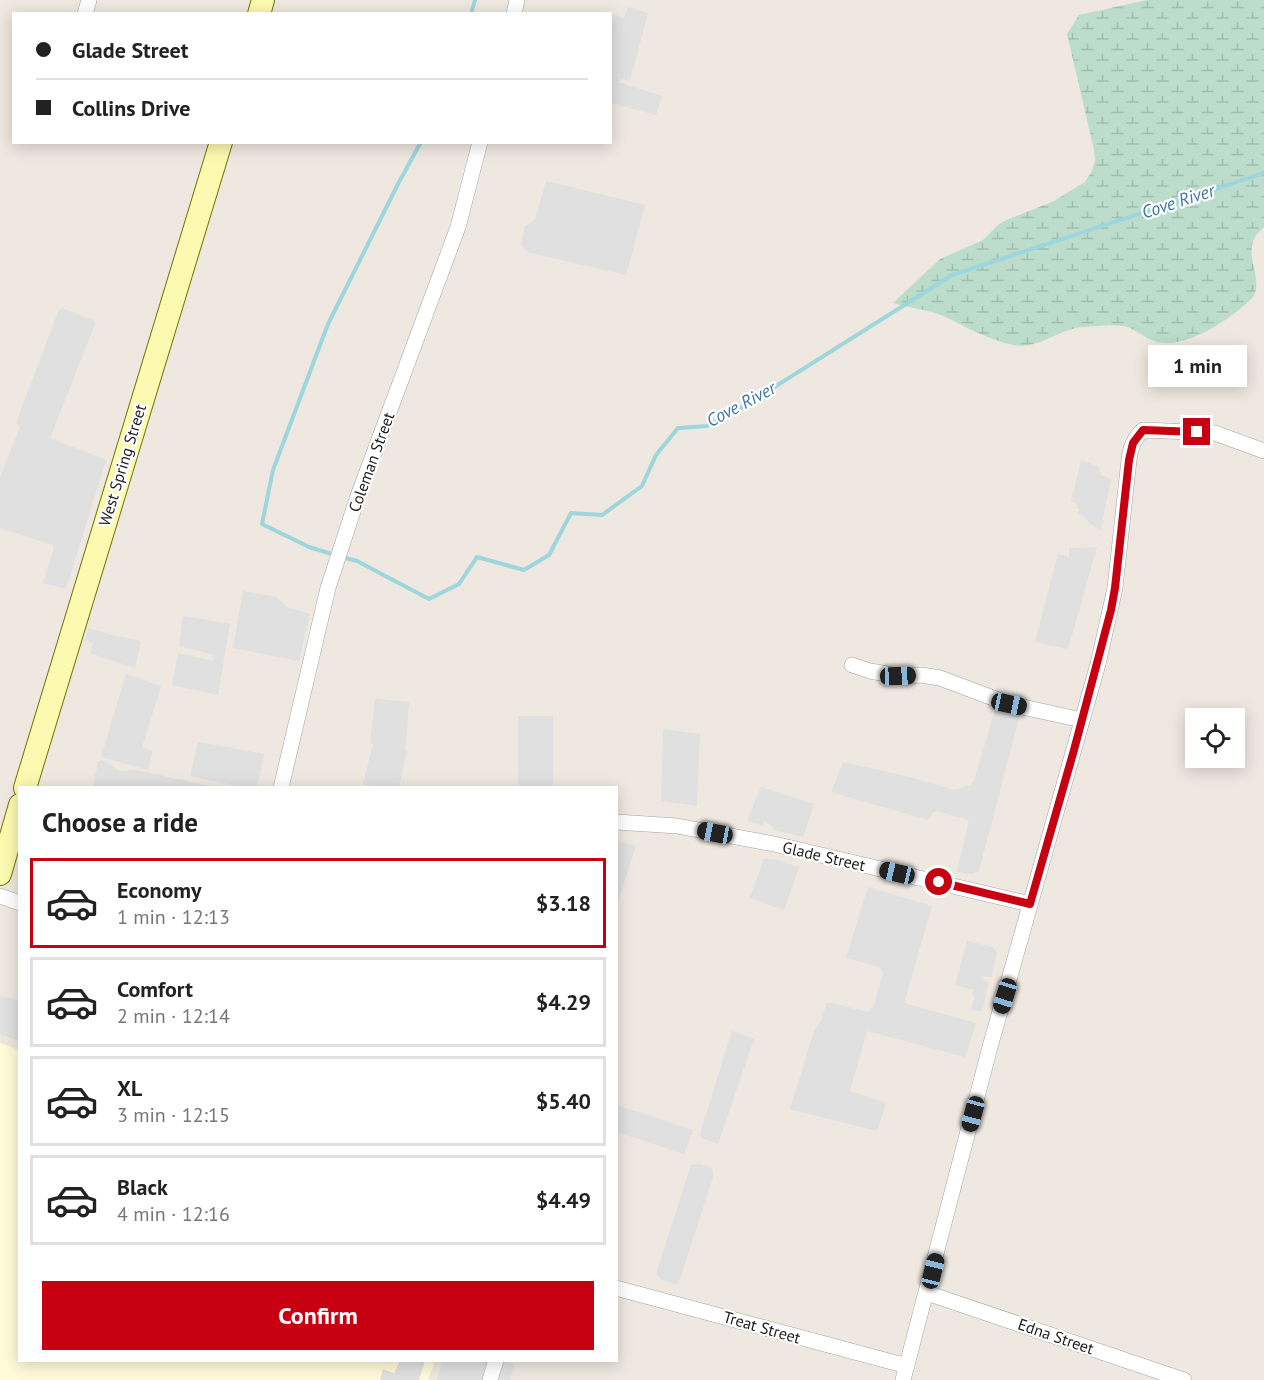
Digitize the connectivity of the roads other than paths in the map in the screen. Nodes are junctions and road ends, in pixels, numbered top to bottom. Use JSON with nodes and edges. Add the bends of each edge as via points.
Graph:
{"nodes":[{"id":1,"x":220,"y":144,"type":"edge"},
{"id":2,"x":479,"y":144,"type":"edge"},
{"id":3,"x":1264,"y":451,"type":"edge"},
{"id":4,"x":852,"y":665,"type":"dead end"},
{"id":5,"x":1082,"y":720,"type":"junction"},
{"id":6,"x":26,"y":786,"type":"edge"},
{"id":7,"x":284,"y":786,"type":"edge"},
{"id":8,"x":18,"y":813,"type":"edge"},
{"id":9,"x":618,"y":822,"type":"edge"},
{"id":10,"x":0,"y":874,"type":"edge"},
{"id":11,"x":0,"y":896,"type":"edge"},
{"id":12,"x":18,"y":902,"type":"edge"},
{"id":13,"x":1030,"y":904,"type":"junction"},
{"id":14,"x":618,"y":1289,"type":"edge"},
{"id":15,"x":927,"y":1293,"type":"junction"},
{"id":16,"x":495,"y":1362,"type":"edge"},
{"id":17,"x":905,"y":1373,"type":"edge"},
{"id":18,"x":490,"y":1380,"type":"edge"},
{"id":19,"x":1184,"y":1380,"type":"edge"}],
"edges":[{"from":1,"to":6,"type":"main road","name":"West Spring Street"},
{"from":2,"to":7,"type":"street","name":"Coleman Street","via":[[458,227],[328,588]]},
{"from":3,"to":5,"type":"street","via":[[1215,433],[1143,430],[1133,443],[1115,588]]},
{"from":4,"to":5,"type":"street","via":[[898,676],[940,678],[1009,704]]},
{"from":5,"to":13,"type":"street"},
{"from":8,"to":10,"type":"main road"},
{"from":9,"to":13,"type":"street","name":"Glade Street","via":[[677,826],[774,844]]},
{"from":11,"to":12,"type":"street"},
{"from":13,"to":15,"type":"street"},
{"from":14,"to":17,"type":"street","name":"Treat Street"},
{"from":15,"to":17,"type":"street"},
{"from":15,"to":19,"type":"street","name":"Edna Street"},
{"from":16,"to":18,"type":"street"}]}
